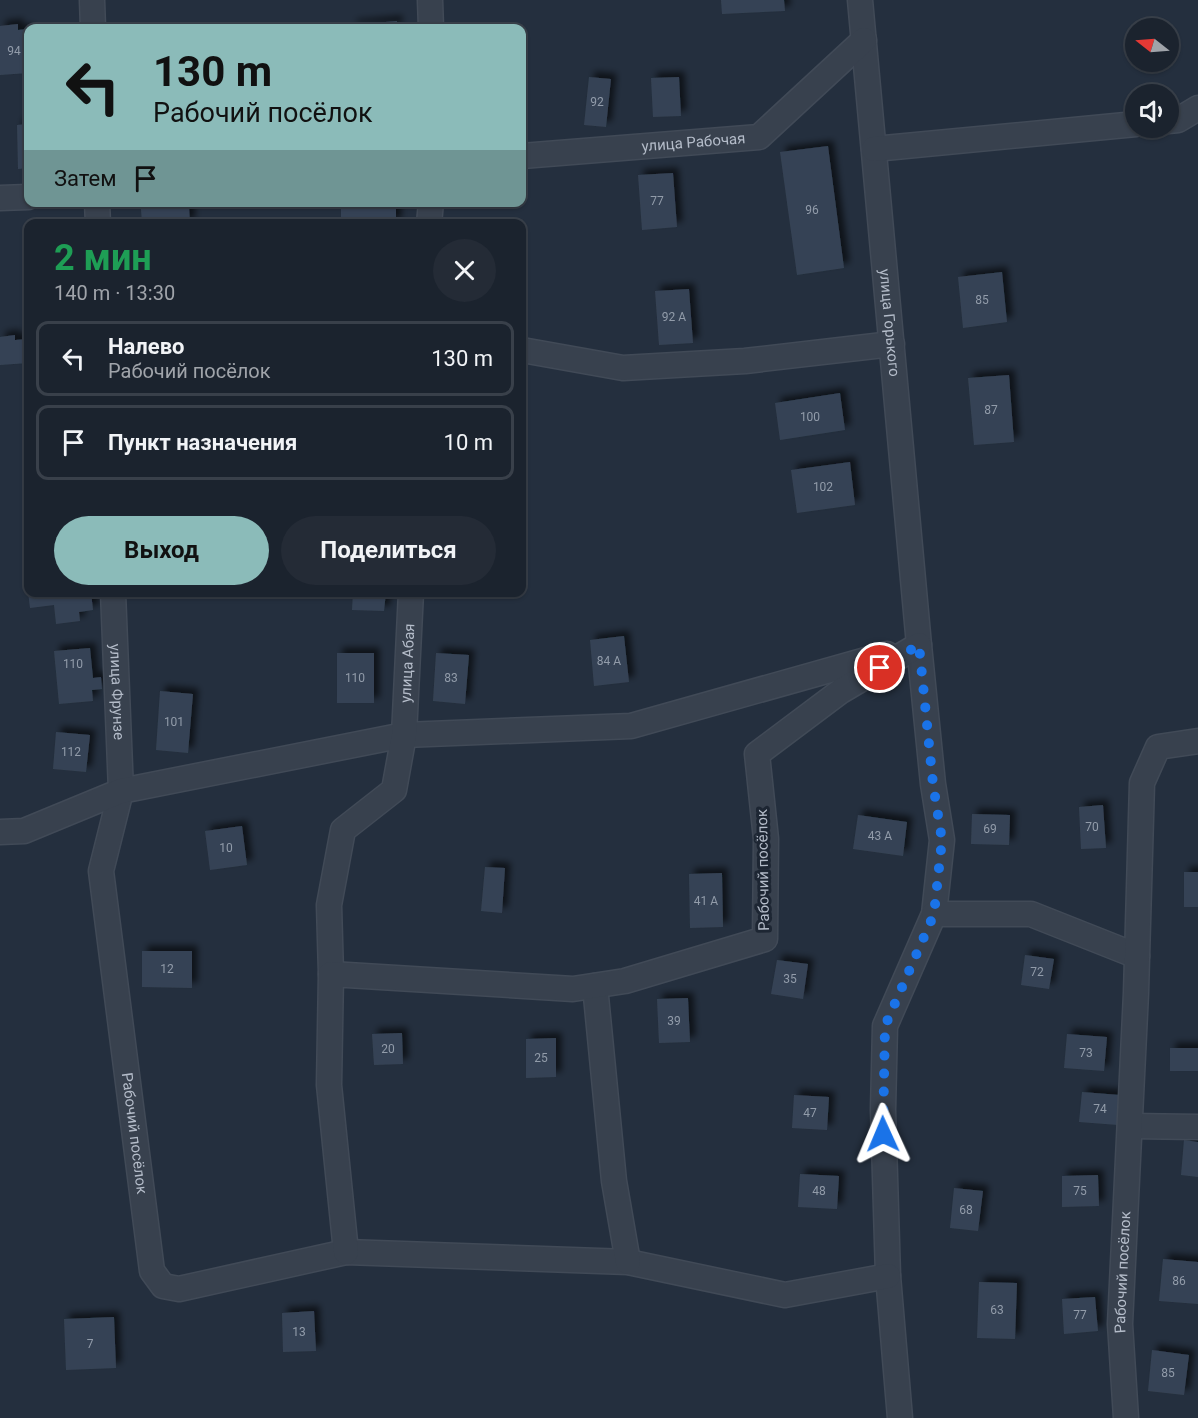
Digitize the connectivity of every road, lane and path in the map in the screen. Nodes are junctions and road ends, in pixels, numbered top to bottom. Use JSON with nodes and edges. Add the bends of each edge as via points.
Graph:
{"nodes":[{"id":1,"x":92,"y":0,"type":"edge"},
{"id":2,"x":430,"y":0,"type":"edge"},
{"id":3,"x":860,"y":0,"type":"edge"},
{"id":4,"x":93,"y":24,"type":"edge"},
{"id":5,"x":431,"y":24,"type":"edge"},
{"id":6,"x":864,"y":40,"type":"junction"},
{"id":7,"x":1198,"y":108,"type":"edge"},
{"id":8,"x":1179,"y":119,"type":"edge"},
{"id":9,"x":1125,"y":125,"type":"edge"},
{"id":10,"x":874,"y":150,"type":"junction"},
{"id":11,"x":526,"y":156,"type":"edge"},
{"id":12,"x":24,"y":197,"type":"edge"},
{"id":13,"x":0,"y":198,"type":"edge"},
{"id":14,"x":891,"y":344,"type":"junction"},
{"id":15,"x":526,"y":351,"type":"edge"},
{"id":16,"x":113,"y":597,"type":"edge"},
{"id":17,"x":411,"y":597,"type":"edge"},
{"id":18,"x":919,"y":645,"type":"junction"},
{"id":19,"x":404,"y":735,"type":"junction"},
{"id":20,"x":1198,"y":741,"type":"edge"},
{"id":21,"x":121,"y":791,"type":"junction"},
{"id":22,"x":0,"y":832,"type":"edge"},
{"id":23,"x":934,"y":914,"type":"junction"},
{"id":24,"x":1137,"y":956,"type":"junction"},
{"id":25,"x":331,"y":974,"type":"junction"},
{"id":26,"x":595,"y":986,"type":"junction"},
{"id":27,"x":1130,"y":1126,"type":"junction"},
{"id":28,"x":1198,"y":1127,"type":"edge"},
{"id":29,"x":346,"y":1252,"type":"junction"},
{"id":30,"x":628,"y":1262,"type":"junction"},
{"id":31,"x":888,"y":1276,"type":"junction"},
{"id":32,"x":900,"y":1418,"type":"edge"},
{"id":33,"x":1126,"y":1418,"type":"edge"}],
"edges":[{"from":1,"to":4,"type":"street"},
{"from":2,"to":5,"type":"street"},
{"from":3,"to":6,"type":"street","name":"улица Горького"},
{"from":6,"to":10,"type":"street","name":"улица Горького"},
{"from":6,"to":11,"type":"street","name":"улица Рабочая","via":[[759,137]]},
{"from":7,"to":8,"type":"street"},
{"from":9,"to":10,"type":"street"},
{"from":10,"to":14,"type":"street","name":"улица Горького"},
{"from":12,"to":13,"type":"street"},
{"from":14,"to":15,"type":"street","via":[[745,361],[623,368]]},
{"from":14,"to":18,"type":"street","name":"улица Горького"},
{"from":16,"to":21,"type":"street","name":"улица Фрунзе"},
{"from":17,"to":19,"type":"street","name":"улица Абая"},
{"from":18,"to":19,"type":"street","via":[[631,726]]},
{"from":18,"to":23,"type":"street","via":[[942,840]]},
{"from":18,"to":26,"type":"street","name":"Рабочий посёлок","via":[[841,691],[757,754],[766,839],[765,939],[625,981]]},
{"from":19,"to":21,"type":"street"},
{"from":19,"to":25,"type":"street","via":[[394,790],[343,830],[328,906]]},
{"from":20,"to":24,"type":"street","name":"Рабочий посёлок","via":[[1158,747],[1142,783]]},
{"from":21,"to":22,"type":"street","via":[[24,831]]},
{"from":21,"to":29,"type":"street","name":"Рабочий посёлок","via":[[101,871],[152,1271],[163,1286],[179,1289]]},
{"from":23,"to":24,"type":"street","via":[[1031,914]]},
{"from":23,"to":31,"type":"street","via":[[885,1026],[883,1110]]},
{"from":24,"to":27,"type":"street","name":"Рабочий посёлок"},
{"from":25,"to":26,"type":"street","name":"Рабочий посёлок","via":[[573,989]]},
{"from":25,"to":29,"type":"street","via":[[329,1085]]},
{"from":26,"to":30,"type":"street","via":[[614,1181]]},
{"from":27,"to":28,"type":"street"},
{"from":27,"to":33,"type":"street","name":"Рабочий посёлок","via":[[1120,1324]]},
{"from":29,"to":30,"type":"street","name":"Рабочий посёлок"},
{"from":30,"to":31,"type":"street","name":"Рабочий посёлок","via":[[785,1295]]},
{"from":31,"to":32,"type":"street"}]}
